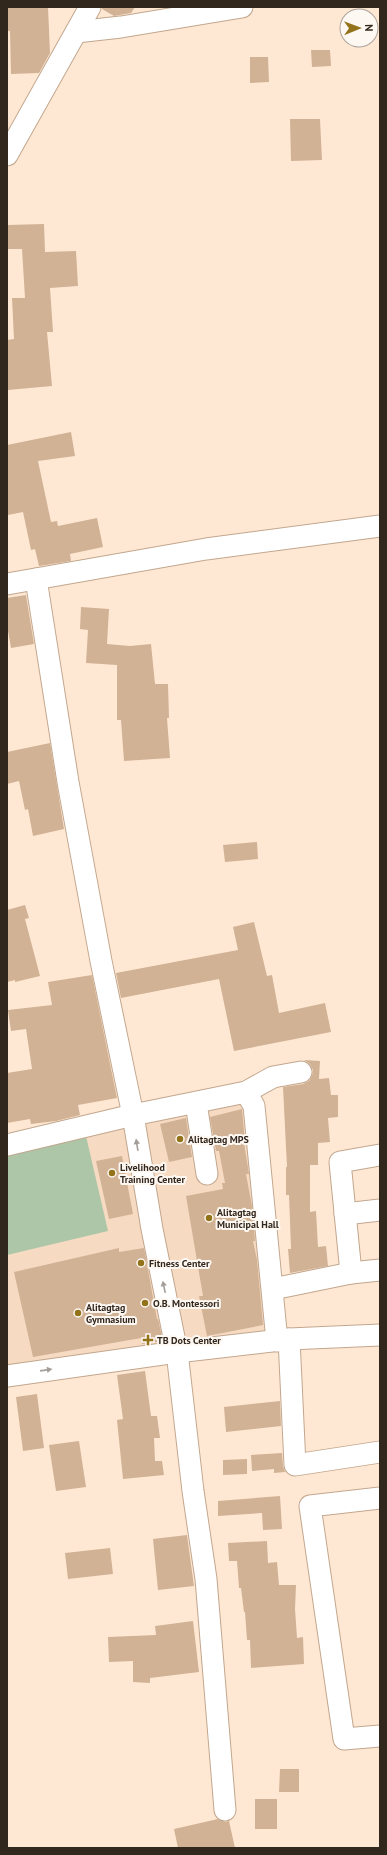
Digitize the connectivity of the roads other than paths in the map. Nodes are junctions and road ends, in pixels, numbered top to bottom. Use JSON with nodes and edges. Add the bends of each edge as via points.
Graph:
{"nodes":[{"id":1,"x":90,"y":7,"type":"edge"},
{"id":2,"x":242,"y":7,"type":"edge"},
{"id":3,"x":76,"y":32,"type":"junction"},
{"id":4,"x":7,"y":155,"type":"edge"},
{"id":5,"x":380,"y":526,"type":"edge"},
{"id":6,"x":36,"y":578,"type":"junction"},
{"id":7,"x":7,"y":584,"type":"edge"},
{"id":8,"x":301,"y":1072,"type":"dead end"},
{"id":9,"x":246,"y":1092,"type":"junction"},
{"id":10,"x":196,"y":1103,"type":"junction"},
{"id":11,"x":133,"y":1115,"type":"junction"},
{"id":12,"x":7,"y":1144,"type":"edge"},
{"id":13,"x":380,"y":1155,"type":"edge"},
{"id":14,"x":207,"y":1174,"type":"dead end"},
{"id":15,"x":380,"y":1210,"type":"edge"},
{"id":16,"x":345,"y":1214,"type":"junction"},
{"id":17,"x":380,"y":1270,"type":"edge"},
{"id":18,"x":351,"y":1273,"type":"junction"},
{"id":19,"x":273,"y":1289,"type":"junction"},
{"id":20,"x":380,"y":1335,"type":"edge"},
{"id":21,"x":283,"y":1340,"type":"junction"},
{"id":22,"x":178,"y":1352,"type":"junction"},
{"id":23,"x":7,"y":1376,"type":"edge"},
{"id":24,"x":380,"y":1452,"type":"edge"},
{"id":25,"x":380,"y":1498,"type":"edge"},
{"id":26,"x":380,"y":1736,"type":"edge"},
{"id":27,"x":225,"y":1810,"type":"dead end"}],
"edges":[{"from":1,"to":3,"type":"street"},
{"from":2,"to":3,"type":"street"},
{"from":3,"to":4,"type":"street"},
{"from":5,"to":6,"type":"street","via":[[206,549]]},
{"from":6,"to":7,"type":"street"},
{"from":6,"to":11,"type":"street","via":[[68,782]]},
{"from":8,"to":9,"type":"street","via":[[273,1077]]},
{"from":9,"to":10,"type":"street"},
{"from":9,"to":19,"type":"street","via":[[254,1106]]},
{"from":10,"to":11,"type":"street"},
{"from":10,"to":14,"type":"street"},
{"from":11,"to":12,"type":"street"},
{"from":22,"to":11,"type":"street","one_way":true,"via":[[152,1229]]},
{"from":13,"to":16,"type":"street","via":[[340,1162]]},
{"from":15,"to":16,"type":"street"},
{"from":16,"to":18,"type":"street"},
{"from":17,"to":18,"type":"street"},
{"from":18,"to":19,"type":"street"},
{"from":19,"to":21,"type":"street"},
{"from":20,"to":21,"type":"street"},
{"from":21,"to":22,"type":"street"},
{"from":21,"to":24,"type":"street","via":[[295,1465]]},
{"from":23,"to":22,"type":"street","one_way":true},
{"from":22,"to":27,"type":"street","via":[[193,1491],[206,1579]]},
{"from":25,"to":26,"type":"street","via":[[310,1506],[344,1738]]}]}
